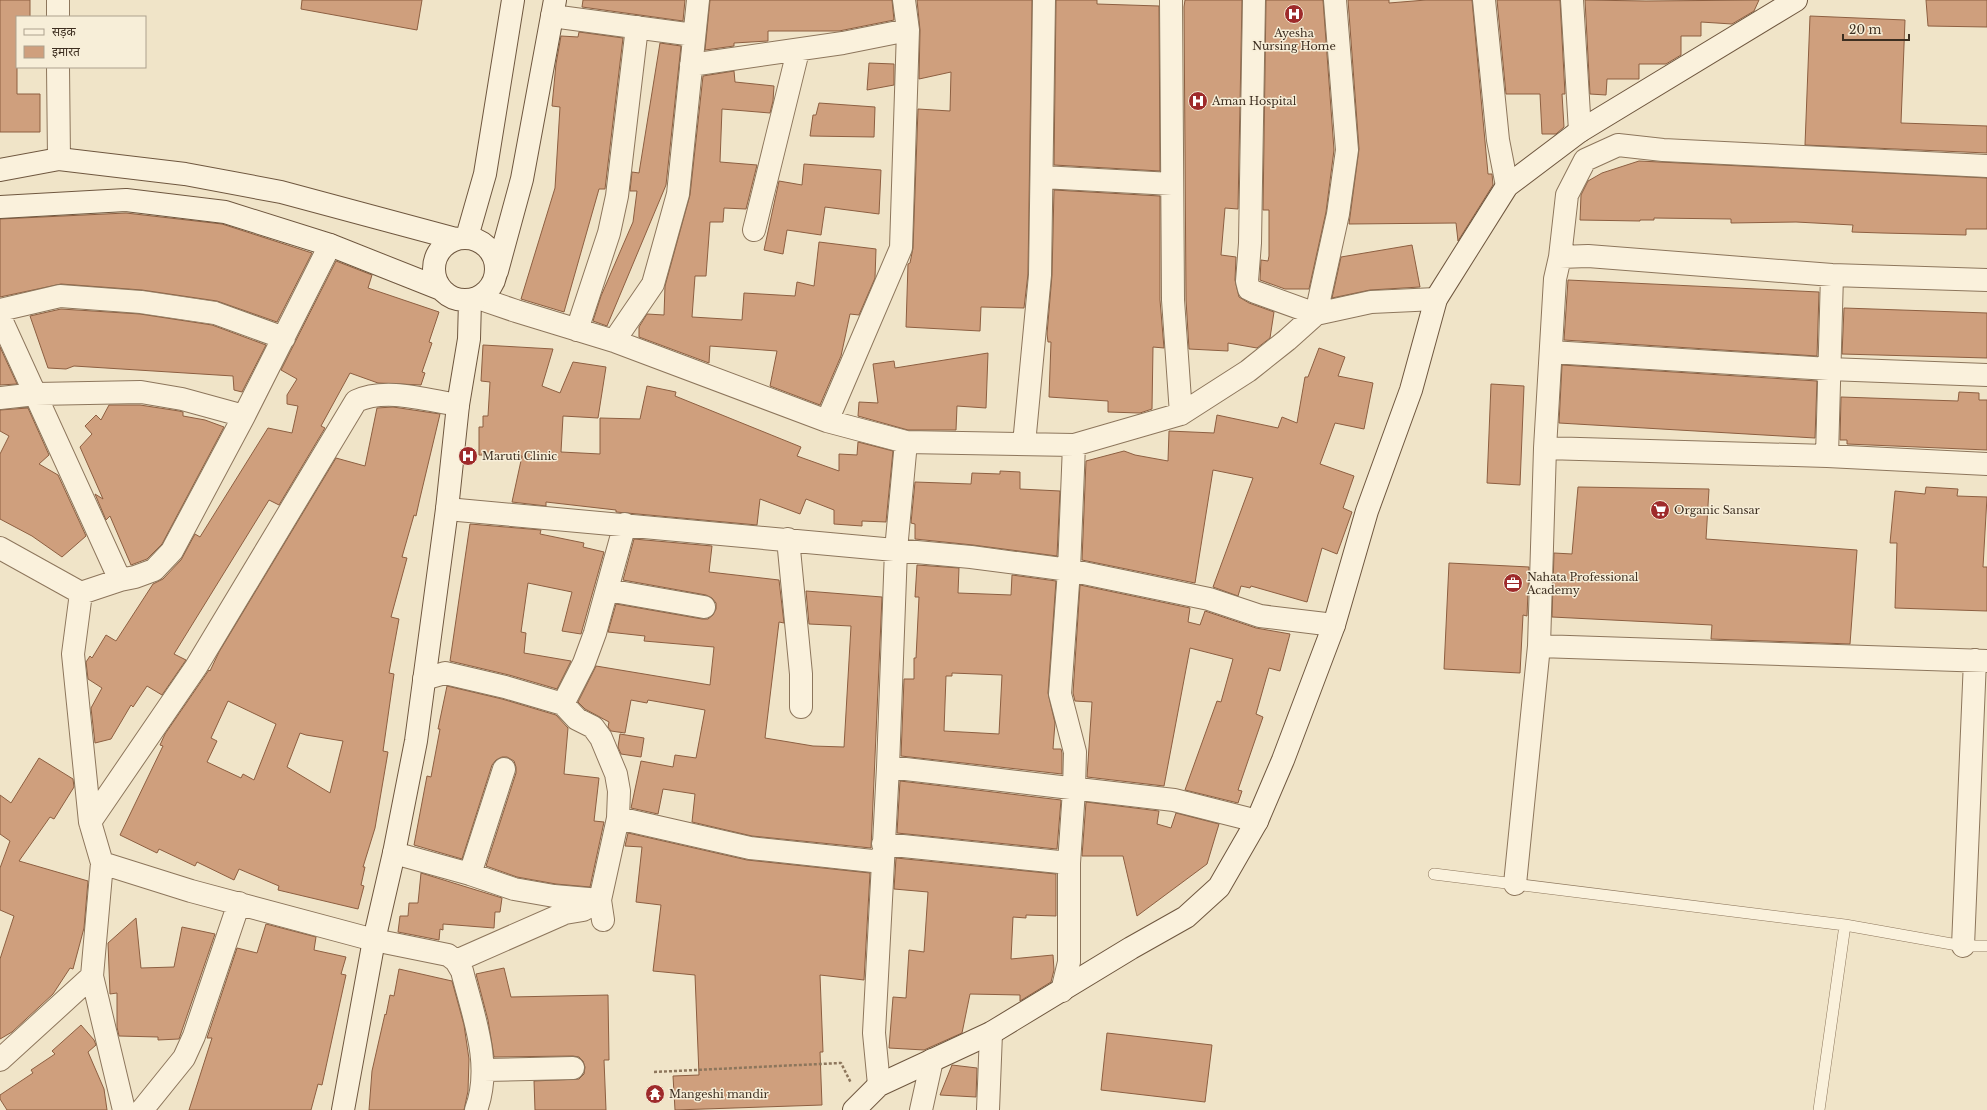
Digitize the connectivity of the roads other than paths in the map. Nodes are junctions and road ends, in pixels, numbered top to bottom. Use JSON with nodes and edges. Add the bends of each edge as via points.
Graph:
{"nodes":[{"id":1,"x":58,"y":0,"type":"edge"},
{"id":2,"x":513,"y":0,"type":"edge"},
{"id":3,"x":698,"y":0,"type":"edge"},
{"id":4,"x":904,"y":0,"type":"edge"},
{"id":5,"x":1044,"y":0,"type":"edge"},
{"id":6,"x":1171,"y":0,"type":"edge"},
{"id":7,"x":1254,"y":0,"type":"edge"},
{"id":8,"x":1335,"y":0,"type":"edge"},
{"id":9,"x":1484,"y":0,"type":"edge"},
{"id":10,"x":1572,"y":0,"type":"edge"},
{"id":11,"x":1796,"y":0,"type":"edge"},
{"id":12,"x":1778,"y":6,"type":"edge"},
{"id":13,"x":554,"y":8,"type":"edge"},
{"id":14,"x":58,"y":16,"type":"edge"},
{"id":15,"x":637,"y":26,"type":"junction"},
{"id":16,"x":908,"y":30,"type":"junction"},
{"id":17,"x":694,"y":34,"type":"junction"},
{"id":18,"x":798,"y":51,"type":"junction"},
{"id":19,"x":691,"y":65,"type":"junction"},
{"id":20,"x":58,"y":68,"type":"edge"},
{"id":21,"x":1580,"y":131,"type":"junction"},
{"id":22,"x":59,"y":159,"type":"junction"},
{"id":23,"x":1987,"y":166,"type":"edge"},
{"id":24,"x":0,"y":170,"type":"edge"},
{"id":25,"x":1042,"y":177,"type":"junction"},
{"id":26,"x":1172,"y":184,"type":"junction"},
{"id":27,"x":1507,"y":186,"type":"junction"},
{"id":28,"x":0,"y":207,"type":"edge"},
{"id":29,"x":754,"y":230,"type":"dead end"},
{"id":30,"x":462,"y":238,"type":"junction"},
{"id":31,"x":330,"y":245,"type":"junction"},
{"id":32,"x":1560,"y":257,"type":"junction"},
{"id":33,"x":497,"y":271,"type":"junction"},
{"id":34,"x":1832,"y":275,"type":"junction"},
{"id":35,"x":1987,"y":280,"type":"edge"},
{"id":36,"x":441,"y":289,"type":"junction"},
{"id":37,"x":474,"y":299,"type":"junction"},
{"id":38,"x":1436,"y":299,"type":"junction"},
{"id":39,"x":0,"y":310,"type":"edge"},
{"id":40,"x":1316,"y":314,"type":"junction"},
{"id":41,"x":0,"y":317,"type":"edge"},
{"id":42,"x":578,"y":330,"type":"junction"},
{"id":43,"x":284,"y":338,"type":"junction"},
{"id":44,"x":614,"y":340,"type":"junction"},
{"id":45,"x":1551,"y":352,"type":"junction"},
{"id":46,"x":1829,"y":369,"type":"junction"},
{"id":47,"x":1987,"y":375,"type":"edge"},
{"id":48,"x":36,"y":394,"type":"junction"},
{"id":49,"x":0,"y":398,"type":"edge"},
{"id":50,"x":458,"y":405,"type":"junction"},
{"id":51,"x":1181,"y":414,"type":"junction"},
{"id":52,"x":244,"y":416,"type":"junction"},
{"id":53,"x":826,"y":421,"type":"junction"},
{"id":54,"x":906,"y":442,"type":"junction"},
{"id":55,"x":1024,"y":444,"type":"junction"},
{"id":56,"x":1074,"y":445,"type":"junction"},
{"id":57,"x":1545,"y":448,"type":"junction"},
{"id":58,"x":1827,"y":456,"type":"junction"},
{"id":59,"x":1987,"y":464,"type":"edge"},
{"id":60,"x":447,"y":509,"type":"junction"},
{"id":61,"x":625,"y":524,"type":"junction"},
{"id":62,"x":788,"y":539,"type":"junction"},
{"id":63,"x":0,"y":548,"type":"edge"},
{"id":64,"x":896,"y":550,"type":"junction"},
{"id":65,"x":1069,"y":570,"type":"junction"},
{"id":66,"x":120,"y":580,"type":"junction"},
{"id":67,"x":607,"y":590,"type":"junction"},
{"id":68,"x":81,"y":593,"type":"junction"},
{"id":69,"x":704,"y":607,"type":"dead end"},
{"id":70,"x":1334,"y":625,"type":"junction"},
{"id":71,"x":1538,"y":646,"type":"junction"},
{"id":72,"x":1981,"y":660,"type":"edge"},
{"id":73,"x":424,"y":679,"type":"junction"},
{"id":74,"x":563,"y":704,"type":"junction"},
{"id":75,"x":801,"y":707,"type":"dead end"},
{"id":76,"x":888,"y":767,"type":"junction"},
{"id":77,"x":504,"y":769,"type":"dead end"},
{"id":78,"x":1074,"y":790,"type":"junction"},
{"id":79,"x":618,"y":818,"type":"junction"},
{"id":80,"x":1257,"y":821,"type":"junction"},
{"id":81,"x":90,"y":822,"type":"junction"},
{"id":82,"x":394,"y":853,"type":"junction"},
{"id":83,"x":883,"y":853,"type":"junction"},
{"id":84,"x":102,"y":863,"type":"junction"},
{"id":85,"x":1069,"y":863,"type":"junction"},
{"id":86,"x":470,"y":874,"type":"junction"},
{"id":87,"x":1434,"y":874,"type":"dead end"},
{"id":88,"x":1515,"y":884,"type":"junction"},
{"id":89,"x":239,"y":903,"type":"junction"},
{"id":90,"x":602,"y":910,"type":"junction"},
{"id":91,"x":1845,"y":925,"type":"junction"},
{"id":92,"x":374,"y":940,"type":"junction"},
{"id":93,"x":1963,"y":946,"type":"junction"},
{"id":94,"x":1987,"y":946,"type":"edge"},
{"id":95,"x":456,"y":961,"type":"junction"},
{"id":96,"x":92,"y":976,"type":"junction"},
{"id":97,"x":1062,"y":991,"type":"junction"},
{"id":98,"x":991,"y":1033,"type":"junction"},
{"id":99,"x":0,"y":1060,"type":"edge"},
{"id":100,"x":932,"y":1060,"type":"junction"},
{"id":101,"x":573,"y":1068,"type":"dead end"},
{"id":102,"x":484,"y":1070,"type":"junction"},
{"id":103,"x":879,"y":1085,"type":"junction"},
{"id":104,"x":858,"y":1107,"type":"edge"},
{"id":105,"x":124,"y":1110,"type":"edge"},
{"id":106,"x":142,"y":1110,"type":"edge"},
{"id":107,"x":343,"y":1110,"type":"edge"},
{"id":108,"x":476,"y":1110,"type":"edge"},
{"id":109,"x":922,"y":1110,"type":"edge"},
{"id":110,"x":988,"y":1110,"type":"edge"},
{"id":111,"x":1819,"y":1110,"type":"edge"}],
"edges":[{"from":1,"to":14,"type":"street"},
{"from":2,"to":30,"type":"street","via":[[484,174]]},
{"from":3,"to":17,"type":"street"},
{"from":4,"to":16,"type":"street"},
{"from":5,"to":25,"type":"street"},
{"from":6,"to":26,"type":"street"},
{"from":7,"to":40,"type":"street","via":[[1251,204],[1247,281],[1249,289],[1255,292]]},
{"from":8,"to":40,"type":"street","via":[[1347,150],[1338,214]]},
{"from":9,"to":27,"type":"street","via":[[1498,140]]},
{"from":10,"to":21,"type":"street"},
{"from":11,"to":12,"type":"street"},
{"from":12,"to":21,"type":"street"},
{"from":13,"to":15,"type":"street"},
{"from":13,"to":33,"type":"street","via":[[522,179]]},
{"from":15,"to":17,"type":"street"},
{"from":15,"to":42,"type":"street","via":[[617,196],[609,233]]},
{"from":16,"to":18,"type":"street"},
{"from":16,"to":53,"type":"street","via":[[900,248]]},
{"from":17,"to":19,"type":"street"},
{"from":18,"to":19,"type":"street"},
{"from":18,"to":29,"type":"street"},
{"from":19,"to":44,"type":"street","via":[[678,194],[654,284]]},
{"from":20,"to":22,"type":"street"},
{"from":21,"to":27,"type":"street"},
{"from":22,"to":24,"type":"street"},
{"from":22,"to":30,"type":"street","via":[[186,174],[281,192]]},
{"from":23,"to":32,"type":"street","via":[[1663,150],[1618,145],[1585,160],[1566,195]]},
{"from":25,"to":26,"type":"street"},
{"from":25,"to":55,"type":"street","via":[[1040,275]]},
{"from":26,"to":51,"type":"street","via":[[1172,300]]},
{"from":27,"to":38,"type":"street"},
{"from":28,"to":31,"type":"street","via":[[126,200],[225,212]]},
{"from":30,"to":33,"type":"street","via":[[477,239],[486,244],[492,252]]},
{"from":30,"to":36,"type":"street","via":[[443,246],[435,260],[436,280]]},
{"from":31,"to":36,"type":"street"},
{"from":31,"to":43,"type":"street"},
{"from":32,"to":34,"type":"street","via":[[1588,256]]},
{"from":32,"to":45,"type":"street","via":[[1555,279]]},
{"from":33,"to":37,"type":"street","via":[[491,287]]},
{"from":34,"to":35,"type":"street"},
{"from":34,"to":46,"type":"street"},
{"from":36,"to":37,"type":"street","via":[[454,298]]},
{"from":37,"to":42,"type":"street"},
{"from":37,"to":50,"type":"street"},
{"from":38,"to":40,"type":"street","via":[[1371,302]]},
{"from":38,"to":70,"type":"street","via":[[1411,390],[1367,511]]},
{"from":39,"to":43,"type":"street","via":[[60,296],[141,302],[215,313]]},
{"from":40,"to":51,"type":"street","via":[[1248,371]]},
{"from":41,"to":48,"type":"street"},
{"from":42,"to":44,"type":"street"},
{"from":43,"to":52,"type":"street"},
{"from":44,"to":53,"type":"street"},
{"from":45,"to":46,"type":"street"},
{"from":45,"to":57,"type":"street"},
{"from":46,"to":47,"type":"street"},
{"from":46,"to":58,"type":"street"},
{"from":48,"to":49,"type":"street"},
{"from":48,"to":52,"type":"street","via":[[141,392],[182,399]]},
{"from":48,"to":66,"type":"street"},
{"from":50,"to":60,"type":"street"},
{"from":50,"to":81,"type":"street","via":[[393,395],[367,396],[356,401],[196,667]]},
{"from":51,"to":56,"type":"street"},
{"from":52,"to":66,"type":"street","via":[[172,551],[154,570]]},
{"from":53,"to":54,"type":"street"},
{"from":54,"to":55,"type":"street"},
{"from":54,"to":64,"type":"street"},
{"from":55,"to":56,"type":"street"},
{"from":56,"to":65,"type":"street"},
{"from":57,"to":58,"type":"street"},
{"from":57,"to":71,"type":"street"},
{"from":58,"to":59,"type":"street"},
{"from":60,"to":61,"type":"street"},
{"from":60,"to":73,"type":"street"},
{"from":61,"to":62,"type":"street"},
{"from":61,"to":67,"type":"street"},
{"from":62,"to":64,"type":"street"},
{"from":62,"to":75,"type":"street","via":[[801,674]]},
{"from":63,"to":68,"type":"street"},
{"from":64,"to":65,"type":"street","via":[[971,556]]},
{"from":64,"to":76,"type":"street"},
{"from":65,"to":70,"type":"street","via":[[1209,599],[1260,616]]},
{"from":65,"to":78,"type":"street","via":[[1060,694],[1074,752]]},
{"from":66,"to":68,"type":"street"},
{"from":67,"to":69,"type":"street"},
{"from":67,"to":74,"type":"street","via":[[584,663]]},
{"from":68,"to":81,"type":"street","via":[[73,654]]},
{"from":70,"to":80,"type":"street"},
{"from":71,"to":72,"type":"street"},
{"from":71,"to":88,"type":"street"},
{"from":72,"to":93,"type":"street"},
{"from":73,"to":74,"type":"street","via":[[445,673]]},
{"from":73,"to":82,"type":"street","via":[[416,741]]},
{"from":74,"to":79,"type":"street","via":[[578,719],[593,727],[601,738],[616,774],[619,792]]},
{"from":76,"to":78,"type":"street"},
{"from":76,"to":83,"type":"street"},
{"from":77,"to":86,"type":"street"},
{"from":78,"to":80,"type":"street","via":[[1174,800]]},
{"from":78,"to":85,"type":"street"},
{"from":79,"to":83,"type":"street","via":[[750,848]]},
{"from":79,"to":90,"type":"street"},
{"from":80,"to":97,"type":"street","via":[[1219,887],[1186,917]]},
{"from":81,"to":84,"type":"street"},
{"from":82,"to":86,"type":"street"},
{"from":82,"to":92,"type":"street"},
{"from":83,"to":85,"type":"street"},
{"from":83,"to":103,"type":"street","via":[[874,1033]]},
{"from":84,"to":89,"type":"street"},
{"from":84,"to":96,"type":"street"},
{"from":85,"to":97,"type":"street","via":[[1069,962]]},
{"from":86,"to":90,"type":"street","via":[[514,889],[554,896]]},
{"from":87,"to":88,"type":"lane"},
{"from":88,"to":91,"type":"lane"},
{"from":89,"to":92,"type":"street"},
{"from":89,"to":106,"type":"street","via":[[194,1036],[184,1058]]},
{"from":90,"to":95,"type":"street","via":[[583,910],[565,914]]},
{"from":91,"to":93,"type":"lane"},
{"from":91,"to":111,"type":"lane"},
{"from":92,"to":95,"type":"street","via":[[448,955]]},
{"from":92,"to":107,"type":"street"},
{"from":93,"to":94,"type":"lane"},
{"from":95,"to":102,"type":"street","via":[[462,971]]},
{"from":96,"to":99,"type":"street"},
{"from":96,"to":105,"type":"street"},
{"from":97,"to":98,"type":"street"},
{"from":98,"to":100,"type":"street"},
{"from":98,"to":110,"type":"street"},
{"from":100,"to":103,"type":"street"},
{"from":100,"to":109,"type":"street"},
{"from":101,"to":102,"type":"street"},
{"from":102,"to":108,"type":"street"},
{"from":103,"to":104,"type":"street"}]}
